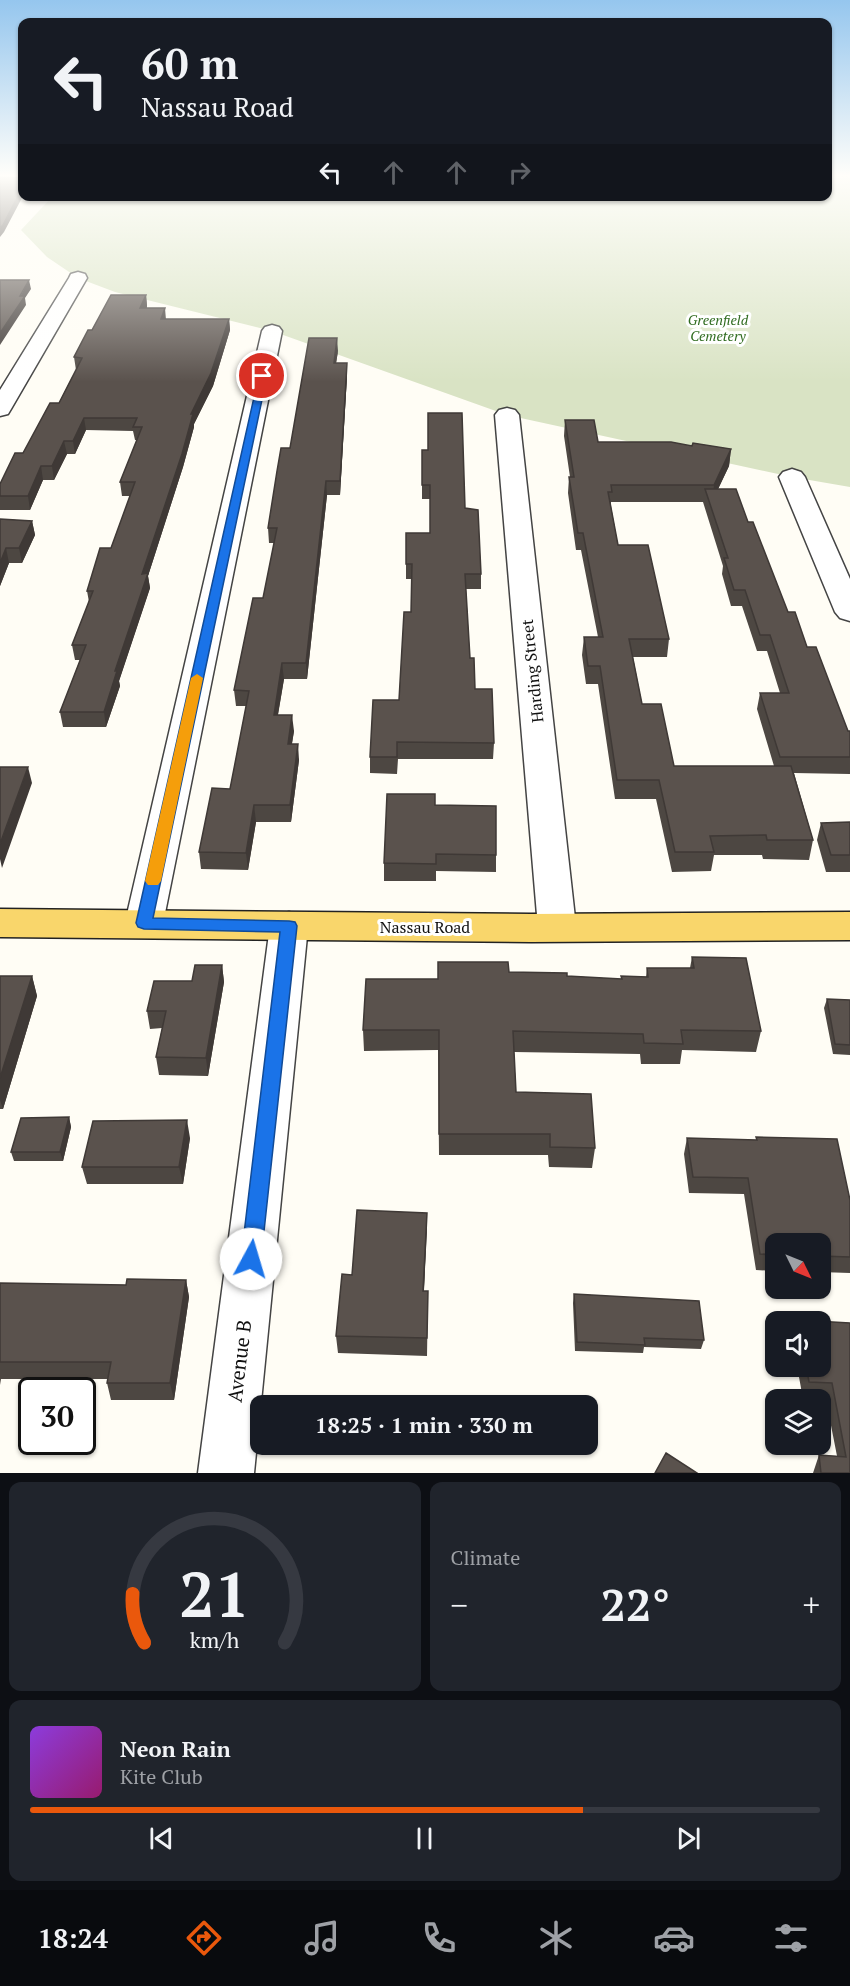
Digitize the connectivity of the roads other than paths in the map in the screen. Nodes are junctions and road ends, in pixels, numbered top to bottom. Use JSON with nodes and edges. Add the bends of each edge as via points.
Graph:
{"nodes":[{"id":1,"x":78,"y":278,"type":"dead end"},
{"id":2,"x":272,"y":331,"type":"dead end"},
{"id":3,"x":0,"y":409,"type":"edge"},
{"id":4,"x":507,"y":415,"type":"dead end"},
{"id":5,"x":792,"y":477,"type":"dead end"},
{"id":6,"x":850,"y":612,"type":"edge"},
{"id":7,"x":0,"y":923,"type":"edge"},
{"id":8,"x":144,"y":923,"type":"junction"},
{"id":9,"x":289,"y":926,"type":"junction"},
{"id":10,"x":850,"y":926,"type":"edge"},
{"id":11,"x":557,"y":927,"type":"junction"},
{"id":12,"x":226,"y":1473,"type":"edge"}],
"edges":[{"from":1,"to":3,"type":"street"},
{"from":2,"to":8,"type":"street"},
{"from":4,"to":11,"type":"street","name":"Harding Street"},
{"from":5,"to":6,"type":"street"},
{"from":7,"to":8,"type":"main road","name":"Nassau Road"},
{"from":8,"to":9,"type":"main road","name":"Nassau Road"},
{"from":9,"to":11,"type":"main road","name":"Nassau Road"},
{"from":9,"to":12,"type":"street","name":"Avenue B"},
{"from":10,"to":11,"type":"main road","name":"Nassau Road"}]}
